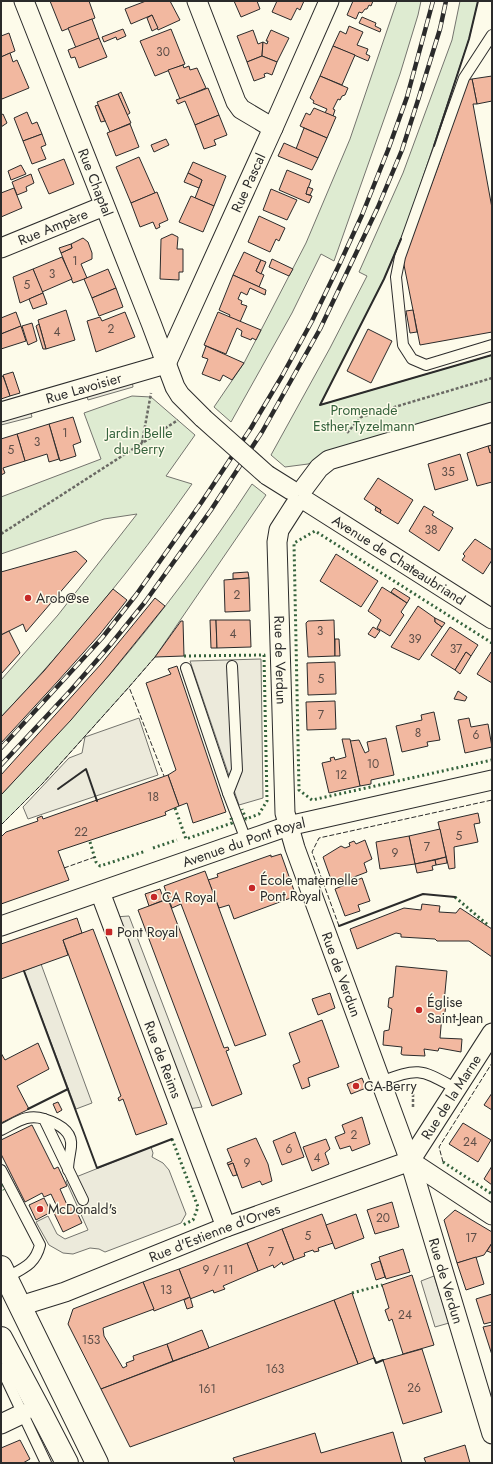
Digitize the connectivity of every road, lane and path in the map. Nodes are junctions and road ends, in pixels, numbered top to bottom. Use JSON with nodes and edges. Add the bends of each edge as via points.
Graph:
{"nodes":[{"id":1,"x":24,"y":1,"type":"edge"},
{"id":2,"x":197,"y":1,"type":"edge"},
{"id":3,"x":329,"y":1,"type":"edge"},
{"id":4,"x":492,"y":35,"type":"edge"},
{"id":5,"x":273,"y":128,"type":"junction"},
{"id":6,"x":104,"y":206,"type":"junction"},
{"id":7,"x":1,"y":248,"type":"edge"},
{"id":8,"x":492,"y":345,"type":"edge"},
{"id":9,"x":166,"y":364,"type":"junction"},
{"id":10,"x":492,"y":378,"type":"edge"},
{"id":11,"x":151,"y":393,"type":"dead end"},
{"id":12,"x":1,"y":412,"type":"edge"},
{"id":13,"x":492,"y":412,"type":"edge"},
{"id":14,"x":182,"y":418,"type":"dead end"},
{"id":15,"x":342,"y":438,"type":"dead end"},
{"id":16,"x":142,"y":444,"type":"junction"},
{"id":17,"x":299,"y":496,"type":"junction"},
{"id":18,"x":1,"y":534,"type":"edge"},
{"id":19,"x":492,"y":619,"type":"edge"},
{"id":20,"x":232,"y":666,"type":"dead end"},
{"id":21,"x":186,"y":668,"type":"dead end"},
{"id":22,"x":492,"y":780,"type":"edge"},
{"id":23,"x":228,"y":793,"type":"junction"},
{"id":24,"x":288,"y":826,"type":"junction"},
{"id":25,"x":246,"y":840,"type":"junction"},
{"id":26,"x":100,"y":892,"type":"junction"},
{"id":27,"x":1,"y":926,"type":"edge"},
{"id":28,"x":492,"y":1033,"type":"edge"},
{"id":29,"x":380,"y":1082,"type":"junction"},
{"id":30,"x":457,"y":1089,"type":"junction"},
{"id":31,"x":44,"y":1119,"type":"junction"},
{"id":32,"x":1,"y":1130,"type":"edge"},
{"id":33,"x":410,"y":1161,"type":"junction"},
{"id":34,"x":1,"y":1170,"type":"edge"},
{"id":35,"x":68,"y":1170,"type":"junction"},
{"id":36,"x":83,"y":1200,"type":"dead end"},
{"id":37,"x":492,"y":1215,"type":"edge"},
{"id":38,"x":226,"y":1227,"type":"junction"},
{"id":39,"x":4,"y":1272,"type":"edge"},
{"id":40,"x":20,"y":1306,"type":"junction"},
{"id":41,"x":1,"y":1338,"type":"edge"},
{"id":42,"x":1,"y":1368,"type":"edge"},
{"id":43,"x":22,"y":1414,"type":"junction"},
{"id":44,"x":76,"y":1419,"type":"junction"},
{"id":45,"x":1,"y":1424,"type":"edge"},
{"id":46,"x":492,"y":1434,"type":"edge"},
{"id":47,"x":46,"y":1463,"type":"edge"},
{"id":48,"x":67,"y":1463,"type":"edge"},
{"id":49,"x":97,"y":1463,"type":"edge"},
{"id":50,"x":108,"y":1463,"type":"edge"}],
"edges":[{"from":1,"to":6,"type":"street","name":"Rue Chaptal"},
{"from":2,"to":5,"type":"street","via":[[236,102],[241,109]]},
{"from":3,"to":5,"type":"street","name":"Rue Pascal"},
{"from":4,"to":8,"type":"lane","via":[[464,78],[400,257],[396,277],[403,345],[412,359],[426,365]]},
{"from":5,"to":9,"type":"street","name":"Rue Pascal"},
{"from":6,"to":7,"type":"street","name":"Rue Ampère"},
{"from":6,"to":9,"type":"street","name":"Rue Chaptal"},
{"from":9,"to":12,"type":"street","name":"Rue Lavoisier"},
{"from":9,"to":17,"type":"street","name":"Avenue de Chateaubriand","bridge":true,"via":[[174,388],[203,418],[267,475]]},
{"from":10,"to":15,"type":"path","via":[[361,417]]},
{"from":11,"to":16,"type":"path"},
{"from":13,"to":17,"type":"street","name":"Rue de Verdun","via":[[329,460],[319,468]]},
{"from":14,"to":16,"type":"path"},
{"from":16,"to":18,"type":"path"},
{"from":17,"to":19,"type":"street","name":"Avenue de Chateaubriand"},
{"from":17,"to":24,"type":"street","name":"Rue de Verdun","via":[[279,530],[277,542],[284,803]]},
{"from":20,"to":23,"type":"lane","via":[[237,770]]},
{"from":21,"to":23,"type":"lane"},
{"from":22,"to":24,"type":"street","name":"Avenue du Pont Royal"},
{"from":23,"to":25,"type":"lane"},
{"from":24,"to":25,"type":"street","name":"Avenue du Pont Royal"},
{"from":24,"to":29,"type":"street","name":"Rue de Verdun"},
{"from":25,"to":26,"type":"street","name":"Avenue du Pont Royal"},
{"from":26,"to":27,"type":"street","name":"Avenue du Pont Royal"},
{"from":26,"to":38,"type":"street","name":"Rue de Reims"},
{"from":28,"to":30,"type":"street","name":"Rue de la Marne"},
{"from":29,"to":30,"type":"lane","via":[[405,1073],[422,1072]]},
{"from":29,"to":33,"type":"street","name":"Rue de Verdun"},
{"from":30,"to":33,"type":"street","name":"Rue de la Marne"},
{"from":31,"to":32,"type":"lane","via":[[29,1116]]},
{"from":31,"to":35,"type":"lane"},
{"from":31,"to":35,"type":"lane","via":[[64,1129],[71,1140]]},
{"from":33,"to":37,"type":"street"},
{"from":33,"to":38,"type":"street","name":"Rue d'Estienne d'Orves"},
{"from":33,"to":46,"type":"street","name":"Rue de Verdun"},
{"from":34,"to":39,"type":"lane","via":[[40,1245],[37,1255],[29,1264]]},
{"from":35,"to":36,"type":"lane"},
{"from":38,"to":40,"type":"street","name":"Rue d'Estienne d'Orves","via":[[65,1292]]},
{"from":39,"to":40,"type":"main road"},
{"from":40,"to":44,"type":"main road"},
{"from":41,"to":48,"type":"main road"},
{"from":42,"to":43,"type":"lane"},
{"from":43,"to":45,"type":"street"},
{"from":43,"to":47,"type":"lane"},
{"from":44,"to":49,"type":"main road"},
{"from":44,"to":50,"type":"lane"}]}
